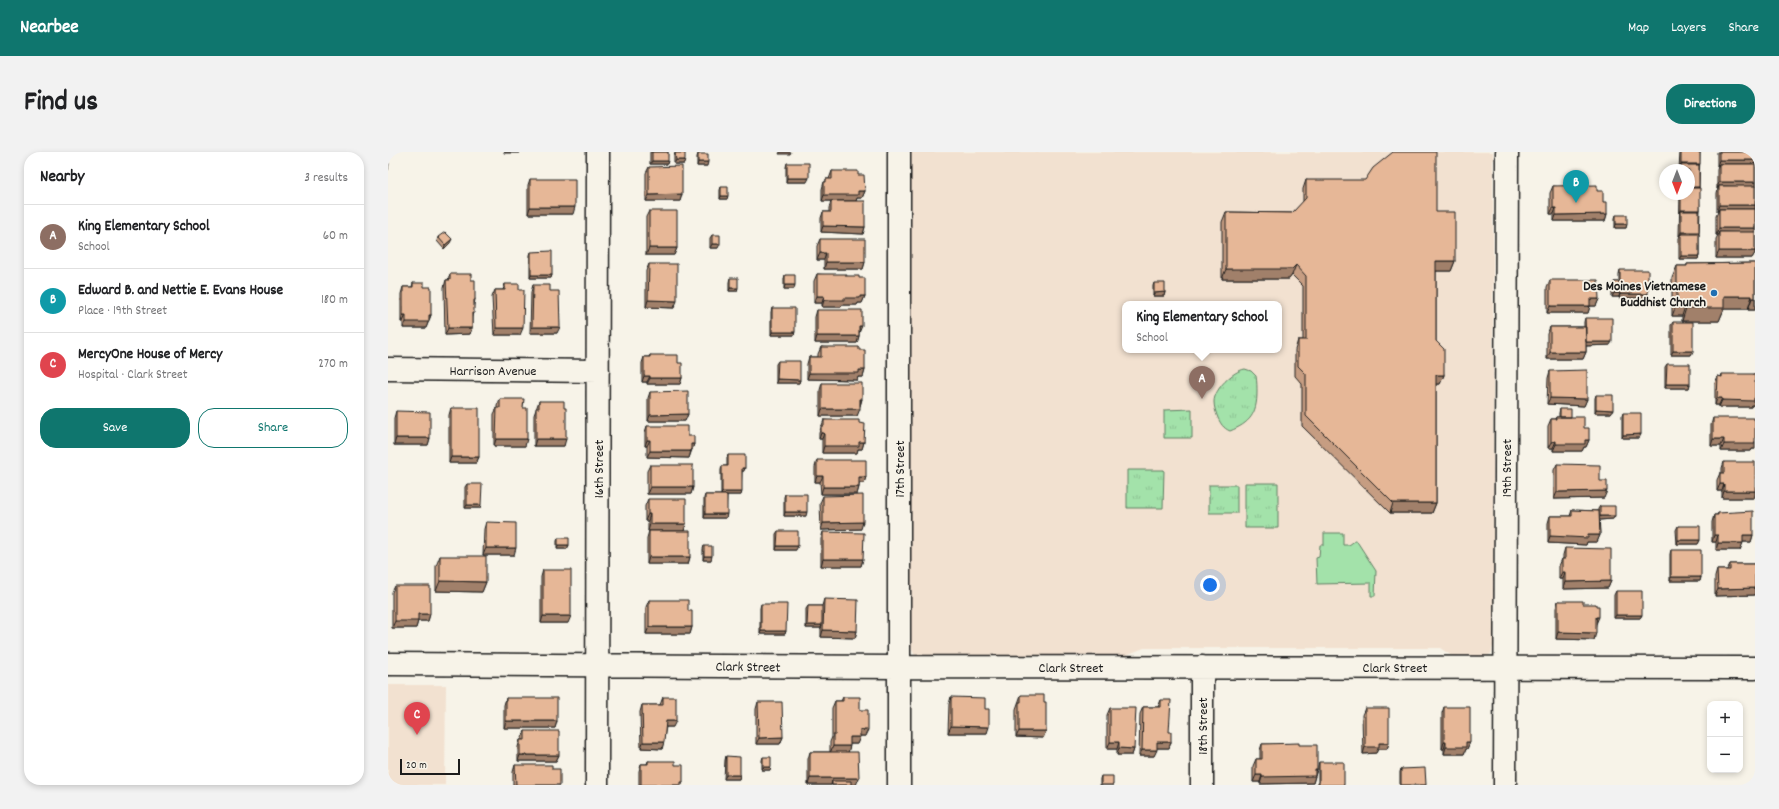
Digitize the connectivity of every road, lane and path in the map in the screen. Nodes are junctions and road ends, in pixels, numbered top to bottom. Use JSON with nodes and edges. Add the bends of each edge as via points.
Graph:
{"nodes":[{"id":1,"x":598,"y":152,"type":"edge"},
{"id":2,"x":899,"y":152,"type":"edge"},
{"id":3,"x":1507,"y":152,"type":"edge"},
{"id":4,"x":388,"y":369,"type":"edge"},
{"id":5,"x":598,"y":371,"type":"junction"},
{"id":6,"x":388,"y":664,"type":"edge"},
{"id":7,"x":598,"y":664,"type":"junction"},
{"id":8,"x":899,"y":667,"type":"junction"},
{"id":9,"x":1202,"y":667,"type":"junction"},
{"id":10,"x":1505,"y":668,"type":"junction"},
{"id":11,"x":1755,"y":668,"type":"edge"},
{"id":12,"x":597,"y":785,"type":"edge"},
{"id":13,"x":899,"y":785,"type":"edge"},
{"id":14,"x":1202,"y":785,"type":"edge"},
{"id":15,"x":1505,"y":785,"type":"edge"}],
"edges":[{"from":1,"to":5,"type":"street","name":"16th Street"},
{"from":2,"to":8,"type":"street","name":"17th Street"},
{"from":3,"to":10,"type":"street","name":"19th Street"},
{"from":4,"to":5,"type":"street","name":"Harrison Avenue"},
{"from":5,"to":7,"type":"street","name":"16th Street"},
{"from":6,"to":7,"type":"street","name":"Clark Street"},
{"from":7,"to":8,"type":"street","name":"Clark Street"},
{"from":7,"to":12,"type":"street","name":"16th Street"},
{"from":8,"to":9,"type":"street","name":"Clark Street"},
{"from":8,"to":13,"type":"street","name":"17th Street"},
{"from":9,"to":10,"type":"street","name":"Clark Street"},
{"from":9,"to":14,"type":"street","name":"18th Street"},
{"from":10,"to":11,"type":"street","name":"Clark Street"},
{"from":10,"to":15,"type":"street","name":"19th Street"}]}
